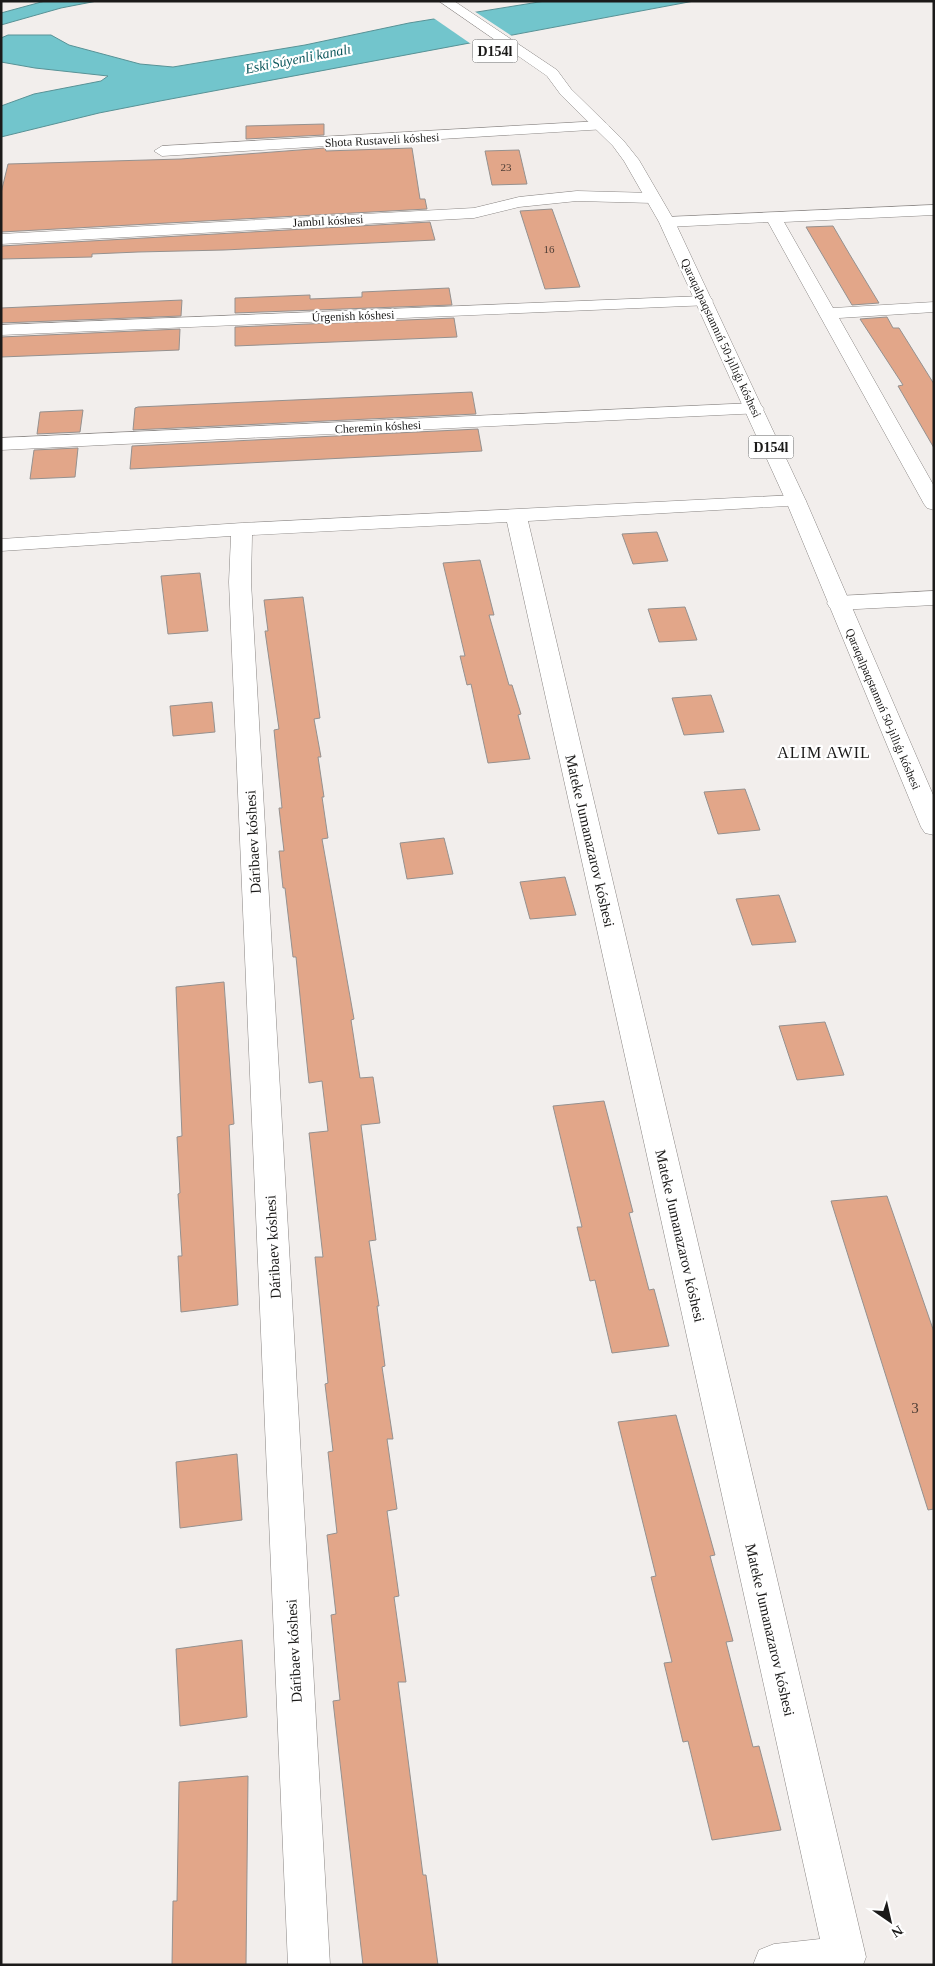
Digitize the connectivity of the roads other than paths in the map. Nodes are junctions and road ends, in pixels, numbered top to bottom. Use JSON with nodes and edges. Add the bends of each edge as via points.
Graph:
{"nodes":[{"id":1,"x":430,"y":1,"type":"edge"},
{"id":2,"x":445,"y":1,"type":"edge"},
{"id":3,"x":566,"y":92,"type":"junction"},
{"id":4,"x":601,"y":126,"type":"junction"},
{"id":5,"x":162,"y":151,"type":"dead end"},
{"id":6,"x":653,"y":198,"type":"junction"},
{"id":7,"x":934,"y":210,"type":"edge"},
{"id":8,"x":772,"y":217,"type":"junction"},
{"id":9,"x":667,"y":222,"type":"junction"},
{"id":10,"x":1,"y":239,"type":"edge"},
{"id":11,"x":704,"y":301,"type":"junction"},
{"id":12,"x":934,"y":307,"type":"edge"},
{"id":13,"x":826,"y":314,"type":"junction"},
{"id":14,"x":1,"y":330,"type":"edge"},
{"id":15,"x":754,"y":409,"type":"junction"},
{"id":16,"x":1,"y":444,"type":"edge"},
{"id":17,"x":796,"y":501,"type":"junction"},
{"id":18,"x":934,"y":504,"type":"edge"},
{"id":19,"x":516,"y":514,"type":"junction"},
{"id":20,"x":242,"y":529,"type":"junction"},
{"id":21,"x":1,"y":545,"type":"edge"},
{"id":22,"x":934,"y":598,"type":"edge"},
{"id":23,"x":838,"y":603,"type":"junction"},
{"id":24,"x":934,"y":827,"type":"edge"},
{"id":25,"x":309,"y":1965,"type":"edge"},
{"id":26,"x":774,"y":1965,"type":"edge"}],
"edges":[{"from":1,"to":3,"type":"street","number":"D154l","via":[[433,8],[536,79]]},
{"from":2,"to":3,"type":"street","number":"D154l","via":[[552,73]]},
{"from":3,"to":4,"type":"street","name":"Qaraqalpaqstannıń 50-jıllıǵı kóshesi","number":"D154l"},
{"from":4,"to":5,"type":"street","name":"Shota Rustaveli kóshesi"},
{"from":4,"to":6,"type":"street","name":"Qaraqalpaqstannıń 50-jıllıǵı kóshesi","number":"D154l","via":[[627,155]]},
{"from":6,"to":9,"type":"street","name":"Qaraqalpaqstannıń 50-jıllıǵı kóshesi","number":"D154l"},
{"from":6,"to":10,"type":"street","name":"Jambıl kóshesi","via":[[577,196],[519,202],[474,213]]},
{"from":7,"to":8,"type":"street"},
{"from":8,"to":9,"type":"street"},
{"from":8,"to":13,"type":"street"},
{"from":9,"to":11,"type":"street","name":"Qaraqalpaqstannıń 50-jıllıǵı kóshesi","number":"D154l"},
{"from":11,"to":14,"type":"street","name":"Úrgenish kóshesi"},
{"from":11,"to":15,"type":"street","name":"Qaraqalpaqstannıń 50-jıllıǵı kóshesi","number":"D154l"},
{"from":12,"to":13,"type":"street"},
{"from":13,"to":18,"type":"street"},
{"from":15,"to":16,"type":"street","name":"Cheremin kóshesi"},
{"from":15,"to":17,"type":"street","name":"Qaraqalpaqstannıń 50-jıllıǵı kóshesi","number":"D154l"},
{"from":17,"to":19,"type":"street"},
{"from":17,"to":23,"type":"street","name":"Qaraqalpaqstannıń 50-jıllıǵı kóshesi","number":"D154l"},
{"from":19,"to":20,"type":"street"},
{"from":19,"to":26,"type":"street","name":"Mateke Jumanazarov kóshesi","via":[[845,1957]]},
{"from":20,"to":21,"type":"street"},
{"from":20,"to":25,"type":"street","name":"Dáribaev kóshesi","via":[[240,582]]},
{"from":22,"to":23,"type":"street"},
{"from":23,"to":24,"type":"street","name":"Qaraqalpaqstannıń 50-jıllıǵı kóshesi","number":"D154l"}]}
